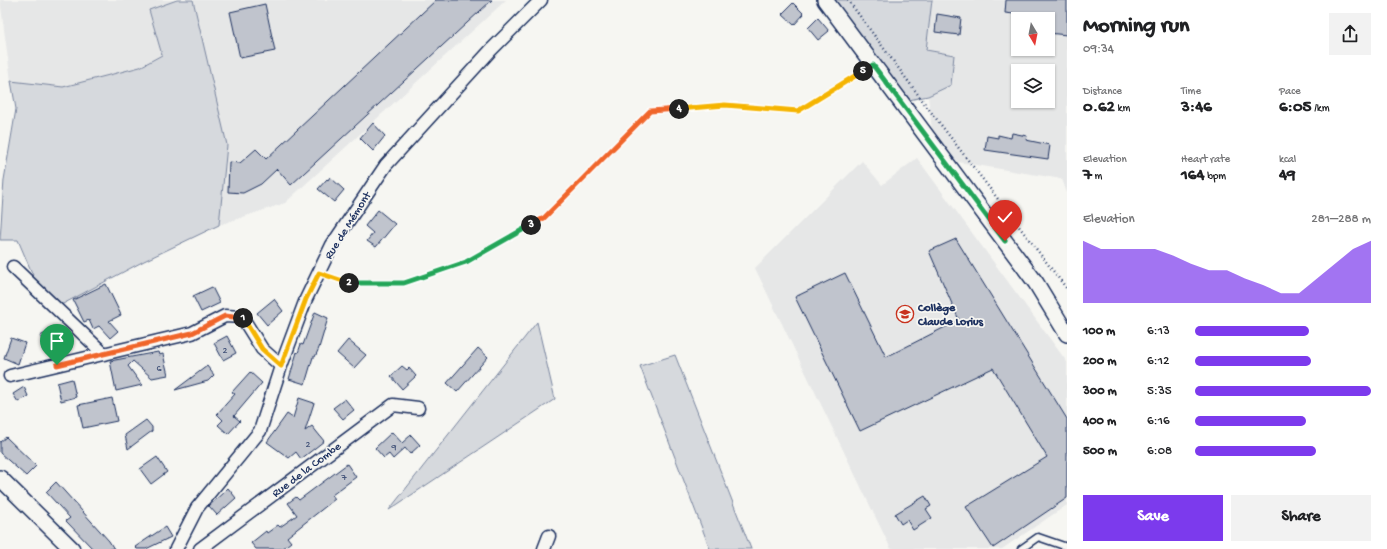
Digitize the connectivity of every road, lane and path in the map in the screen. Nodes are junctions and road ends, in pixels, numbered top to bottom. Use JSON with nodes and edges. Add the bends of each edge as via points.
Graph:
{"nodes":[{"id":1,"x":541,"y":0,"type":"edge"},
{"id":2,"x":825,"y":0,"type":"edge"},
{"id":3,"x":848,"y":0,"type":"edge"},
{"id":4,"x":873,"y":65,"type":"junction"},
{"id":5,"x":13,"y":267,"type":"dead end"},
{"id":6,"x":319,"y":273,"type":"junction"},
{"id":7,"x":1067,"y":289,"type":"edge"},
{"id":8,"x":1067,"y":334,"type":"edge"},
{"id":9,"x":104,"y":354,"type":"junction"},
{"id":10,"x":281,"y":366,"type":"junction"},
{"id":11,"x":10,"y":376,"type":"dead end"},
{"id":12,"x":418,"y":408,"type":"dead end"},
{"id":13,"x":0,"y":478,"type":"edge"},
{"id":14,"x":549,"y":536,"type":"dead end"},
{"id":15,"x":1067,"y":547,"type":"edge"},
{"id":16,"x":72,"y":549,"type":"edge"},
{"id":17,"x":176,"y":549,"type":"edge"},
{"id":18,"x":200,"y":549,"type":"edge"},
{"id":19,"x":544,"y":549,"type":"edge"},
{"id":20,"x":1021,"y":549,"type":"edge"}],
"edges":[{"from":1,"to":6,"type":"street","name":"Rue de Mémont","via":[[491,50],[386,165],[332,245]]},
{"from":2,"to":4,"type":"street"},
{"from":3,"to":7,"type":"path"},
{"from":4,"to":6,"type":"path","via":[[798,111],[725,105],[650,111],[544,218],[466,262],[404,283],[347,283]]},
{"from":4,"to":8,"type":"street","via":[[1036,283]]},
{"from":5,"to":9,"type":"street"},
{"from":6,"to":10,"type":"street","name":"Rue de Mémont","via":[[306,299]]},
{"from":9,"to":10,"type":"street","via":[[192,333],[225,316],[242,317],[262,349]]},
{"from":9,"to":11,"type":"street"},
{"from":10,"to":17,"type":"street","name":"Rue de Mémont","via":[[260,431],[197,508]]},
{"from":12,"to":18,"type":"street","name":"Rue de la Combe","via":[[393,405]]},
{"from":13,"to":16,"type":"street"},
{"from":14,"to":19,"type":"street"},
{"from":15,"to":20,"type":"lane","via":[[1038,537]]}]}
